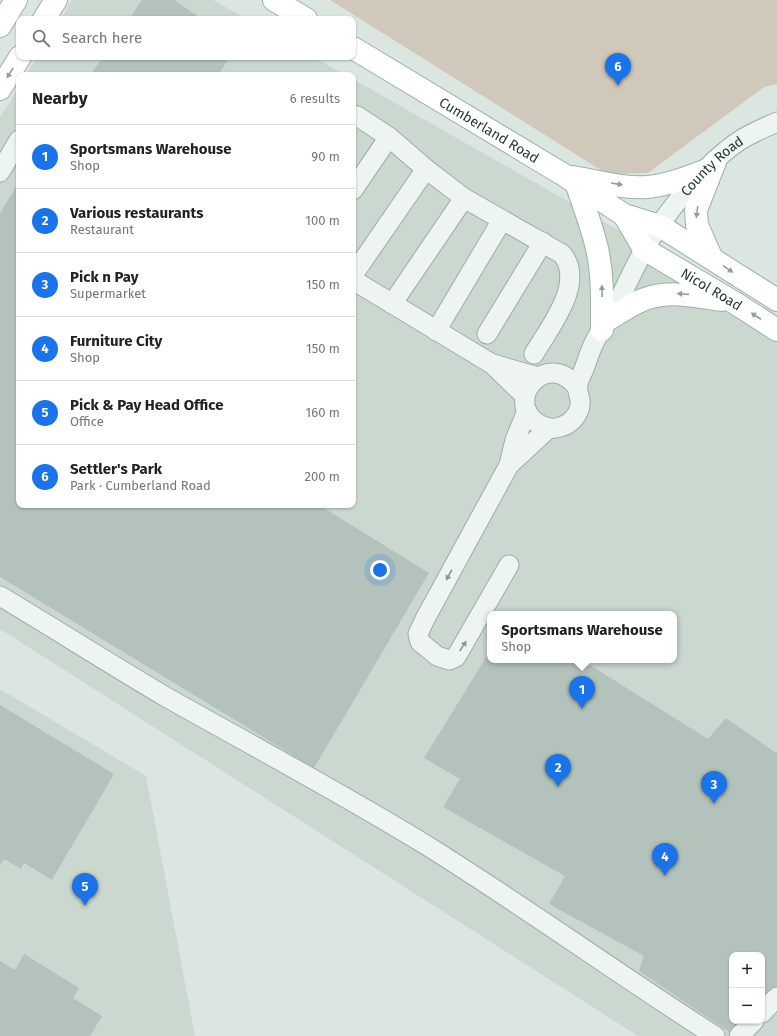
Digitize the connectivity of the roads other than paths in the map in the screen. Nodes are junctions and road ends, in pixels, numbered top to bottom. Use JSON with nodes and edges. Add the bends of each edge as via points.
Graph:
{"nodes":[{"id":1,"x":16,"y":0,"type":"edge"},
{"id":2,"x":56,"y":0,"type":"edge"},
{"id":3,"x":274,"y":0,"type":"edge"},
{"id":4,"x":46,"y":16,"type":"edge"},
{"id":5,"x":301,"y":16,"type":"edge"},
{"id":6,"x":0,"y":26,"type":"edge"},
{"id":7,"x":356,"y":50,"type":"edge"},
{"id":8,"x":18,"y":60,"type":"edge"},
{"id":9,"x":0,"y":90,"type":"edge"},
{"id":10,"x":356,"y":116,"type":"edge"},
{"id":11,"x":777,"y":122,"type":"edge"},
{"id":12,"x":389,"y":137,"type":"junction"},
{"id":13,"x":16,"y":145,"type":"edge"},
{"id":14,"x":711,"y":166,"type":"junction"},
{"id":15,"x":426,"y":169,"type":"junction"},
{"id":16,"x":0,"y":172,"type":"edge"},
{"id":17,"x":570,"y":179,"type":"junction"},
{"id":18,"x":356,"y":186,"type":"edge"},
{"id":19,"x":464,"y":198,"type":"junction"},
{"id":20,"x":624,"y":215,"type":"junction"},
{"id":21,"x":502,"y":220,"type":"junction"},
{"id":22,"x":660,"y":226,"type":"junction"},
{"id":23,"x":543,"y":242,"type":"junction"},
{"id":24,"x":644,"y":249,"type":"junction"},
{"id":25,"x":711,"y":257,"type":"junction"},
{"id":26,"x":356,"y":271,"type":"edge"},
{"id":27,"x":356,"y":282,"type":"edge"},
{"id":28,"x":777,"y":300,"type":"edge"},
{"id":29,"x":735,"y":303,"type":"junction"},
{"id":30,"x":392,"y":304,"type":"junction"},
{"id":31,"x":777,"y":330,"type":"edge"},
{"id":32,"x":436,"y":331,"type":"junction"},
{"id":33,"x":602,"y":331,"type":"junction"},
{"id":34,"x":487,"y":334,"type":"dead end"},
{"id":35,"x":534,"y":354,"type":"dead end"},
{"id":36,"x":492,"y":364,"type":"junction"},
{"id":37,"x":547,"y":375,"type":"junction"},
{"id":38,"x":577,"y":387,"type":"junction"},
{"id":39,"x":526,"y":403,"type":"junction"},
{"id":40,"x":549,"y":428,"type":"junction"},
{"id":41,"x":509,"y":465,"type":"junction"},
{"id":42,"x":509,"y":565,"type":"dead end"},
{"id":43,"x":0,"y":596,"type":"edge"},
{"id":44,"x":777,"y":997,"type":"edge"},
{"id":45,"x":765,"y":1010,"type":"edge"},
{"id":46,"x":751,"y":1024,"type":"edge"},
{"id":47,"x":715,"y":1036,"type":"edge"},
{"id":48,"x":739,"y":1036,"type":"edge"}],
"edges":[{"from":1,"to":6,"type":"main road"},
{"from":2,"to":4,"type":"main road"},
{"from":3,"to":5,"type":"main road"},
{"from":7,"to":17,"type":"main road","name":"Cumberland Road"},
{"from":8,"to":9,"type":"main road","one_way":true},
{"from":10,"to":12,"type":"street"},
{"from":11,"to":14,"type":"street","name":"County Road","via":[[739,142]]},
{"from":12,"to":15,"type":"street"},
{"from":12,"to":18,"type":"street"},
{"from":13,"to":16,"type":"street"},
{"from":17,"to":14,"type":"main road","one_way":true,"via":[[646,187],[670,183]]},
{"from":14,"to":22,"type":"street","name":"County Road","via":[[682,197]]},
{"from":14,"to":25,"type":"main road","one_way":true,"via":[[696,210],[697,225]]},
{"from":15,"to":19,"type":"street"},
{"from":15,"to":26,"type":"street"},
{"from":17,"to":20,"type":"main road","name":"Cumberland Road"},
{"from":33,"to":17,"type":"main road","one_way":true,"via":[[602,288],[598,253],[593,232]]},
{"from":19,"to":21,"type":"street"},
{"from":19,"to":30,"type":"street"},
{"from":20,"to":22,"type":"main road","name":"Cumberland Road"},
{"from":20,"to":24,"type":"main road","name":"Cumberland Road"},
{"from":21,"to":23,"type":"street"},
{"from":21,"to":32,"type":"street"},
{"from":22,"to":24,"type":"street","name":"County Road"},
{"from":22,"to":25,"type":"main road","name":"Nicol Road"},
{"from":23,"to":34,"type":"street"},
{"from":23,"to":35,"type":"street","via":[[562,254],[568,261],[571,273],[568,292]]},
{"from":24,"to":29,"type":"main road","name":"Nicol Road"},
{"from":24,"to":33,"type":"street","name":"County Road"},
{"from":25,"to":28,"type":"main road","name":"Nicol Road","one_way":true},
{"from":27,"to":30,"type":"street"},
{"from":31,"to":29,"type":"main road","name":"Nicol Road","one_way":true},
{"from":29,"to":33,"type":"main road","one_way":true,"via":[[692,295],[645,299]]},
{"from":30,"to":32,"type":"street"},
{"from":32,"to":36,"type":"street"},
{"from":33,"to":37,"type":"street"},
{"from":33,"to":38,"type":"street","name":"County Road"},
{"from":36,"to":37,"type":"street"},
{"from":36,"to":39,"type":"street"},
{"from":37,"to":38,"type":"street","via":[[564,375]]},
{"from":37,"to":39,"type":"street","via":[[529,385]]},
{"from":38,"to":40,"type":"street","via":[[581,402],[574,418],[559,428]]},
{"from":39,"to":40,"type":"street","via":[[533,421]]},
{"from":39,"to":41,"type":"street"},
{"from":40,"to":41,"type":"street"},
{"from":41,"to":42,"type":"street","one_way":true,"via":[[418,634],[420,642],[437,656],[449,660],[456,657]]},
{"from":43,"to":47,"type":"street","via":[[166,696],[314,778],[425,845],[533,913],[653,997]]},
{"from":44,"to":45,"type":"street"},
{"from":46,"to":48,"type":"street"}]}
